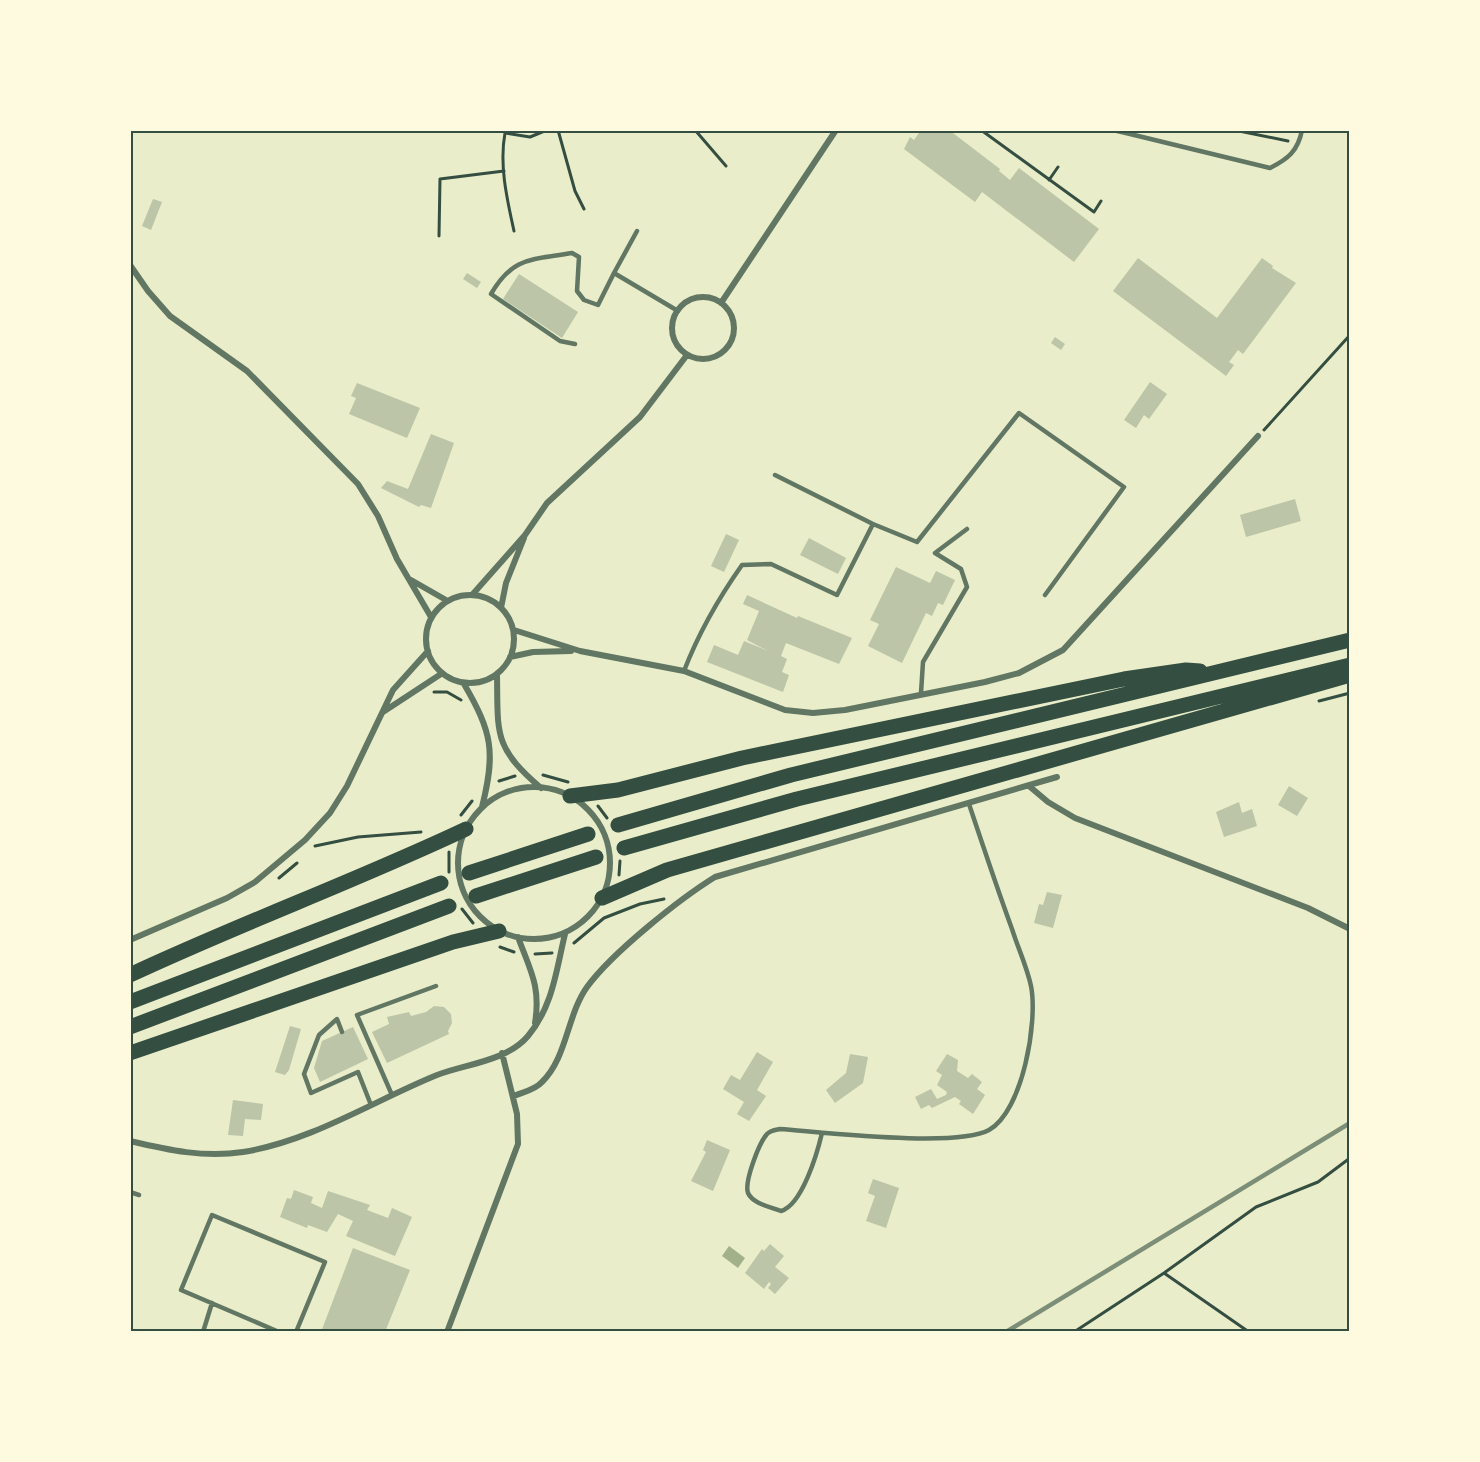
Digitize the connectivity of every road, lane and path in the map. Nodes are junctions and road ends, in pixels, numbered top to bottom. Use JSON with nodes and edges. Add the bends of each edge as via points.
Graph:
{"nodes":[{"id":1,"x":547,"y":130,"type":"edge"},
{"id":2,"x":558,"y":130,"type":"edge"},
{"id":3,"x":695,"y":130,"type":"edge"},
{"id":4,"x":836,"y":130,"type":"edge"},
{"id":5,"x":981,"y":130,"type":"edge"},
{"id":6,"x":1113,"y":130,"type":"edge"},
{"id":7,"x":1234,"y":130,"type":"edge"},
{"id":8,"x":1302,"y":130,"type":"edge"},
{"id":9,"x":1130,"y":132,"type":"edge"},
{"id":10,"x":1299,"y":143,"type":"junction"},
{"id":11,"x":726,"y":166,"type":"dead end"},
{"id":12,"x":1058,"y":167,"type":"dead end"},
{"id":13,"x":504,"y":171,"type":"junction"},
{"id":14,"x":1049,"y":180,"type":"junction"},
{"id":15,"x":1101,"y":201,"type":"dead end"},
{"id":16,"x":584,"y":209,"type":"dead end"},
{"id":17,"x":514,"y":231,"type":"dead end"},
{"id":18,"x":637,"y":231,"type":"dead end"},
{"id":19,"x":440,"y":236,"type":"dead end"},
{"id":20,"x":130,"y":265,"type":"edge"},
{"id":21,"x":614,"y":273,"type":"junction"},
{"id":22,"x":721,"y":303,"type":"junction"},
{"id":23,"x":678,"y":311,"type":"junction"},
{"id":24,"x":1350,"y":335,"type":"edge"},
{"id":25,"x":575,"y":344,"type":"dead end"},
{"id":26,"x":687,"y":355,"type":"junction"},
{"id":27,"x":1258,"y":436,"type":"joint"},
{"id":28,"x":775,"y":475,"type":"dead end"},
{"id":29,"x":873,"y":524,"type":"junction"},
{"id":30,"x":967,"y":530,"type":"dead end"},
{"id":31,"x":525,"y":535,"type":"junction"},
{"id":32,"x":411,"y":580,"type":"junction"},
{"id":33,"x":472,"y":595,"type":"junction"},
{"id":34,"x":1045,"y":595,"type":"dead end"},
{"id":35,"x":446,"y":600,"type":"junction"},
{"id":36,"x":501,"y":608,"type":"junction"},
{"id":37,"x":431,"y":617,"type":"junction"},
{"id":38,"x":514,"y":630,"type":"junction"},
{"id":39,"x":1350,"y":640,"type":"edge"},
{"id":40,"x":428,"y":651,"type":"junction"},
{"id":41,"x":580,"y":651,"type":"junction"},
{"id":42,"x":510,"y":657,"type":"junction"},
{"id":43,"x":1350,"y":665,"type":"edge"},
{"id":44,"x":684,"y":672,"type":"junction"},
{"id":45,"x":1221,"y":672,"type":"junction"},
{"id":46,"x":441,"y":674,"type":"junction"},
{"id":47,"x":497,"y":674,"type":"junction"},
{"id":48,"x":1350,"y":675,"type":"edge"},
{"id":49,"x":464,"y":684,"type":"junction"},
{"id":50,"x":432,"y":692,"type":"dead end"},
{"id":51,"x":921,"y":693,"type":"junction"},
{"id":52,"x":466,"y":709,"type":"dead end"},
{"id":53,"x":380,"y":714,"type":"junction"},
{"id":54,"x":1057,"y":777,"type":"dead end"},
{"id":55,"x":1029,"y":786,"type":"junction"},
{"id":56,"x":541,"y":788,"type":"junction"},
{"id":57,"x":474,"y":793,"type":"dead end"},
{"id":58,"x":570,"y":796,"type":"junction"},
{"id":59,"x":473,"y":800,"type":"dead end"},
{"id":60,"x":969,"y":804,"type":"junction"},
{"id":61,"x":482,"y":807,"type":"junction"},
{"id":62,"x":618,"y":825,"type":"dead end"},
{"id":63,"x":466,"y":829,"type":"junction"},
{"id":64,"x":426,"y":831,"type":"dead end"},
{"id":65,"x":588,"y":834,"type":"dead end"},
{"id":66,"x":321,"y":839,"type":"dead end"},
{"id":67,"x":316,"y":845,"type":"junction"},
{"id":68,"x":624,"y":848,"type":"dead end"},
{"id":69,"x":308,"y":852,"type":"dead end"},
{"id":70,"x":596,"y":857,"type":"dead end"},
{"id":71,"x":301,"y":859,"type":"dead end"},
{"id":72,"x":469,"y":873,"type":"dead end"},
{"id":73,"x":278,"y":878,"type":"dead end"},
{"id":74,"x":441,"y":883,"type":"dead end"},
{"id":75,"x":476,"y":896,"type":"dead end"},
{"id":76,"x":602,"y":898,"type":"junction"},
{"id":77,"x":682,"y":900,"type":"junction"},
{"id":78,"x":449,"y":906,"type":"dead end"},
{"id":79,"x":604,"y":918,"type":"dead end"},
{"id":80,"x":1350,"y":929,"type":"edge"},
{"id":81,"x":499,"y":931,"type":"junction"},
{"id":82,"x":565,"y":934,"type":"junction"},
{"id":83,"x":518,"y":937,"type":"junction"},
{"id":84,"x":130,"y":939,"type":"edge"},
{"id":85,"x":130,"y":975,"type":"edge"},
{"id":86,"x":436,"y":986,"type":"dead end"},
{"id":87,"x":130,"y":1002,"type":"edge"},
{"id":88,"x":535,"y":1026,"type":"junction"},
{"id":89,"x":130,"y":1027,"type":"edge"},
{"id":90,"x":342,"y":1032,"type":"dead end"},
{"id":91,"x":130,"y":1053,"type":"edge"},
{"id":92,"x":502,"y":1053,"type":"junction"},
{"id":93,"x":357,"y":1064,"type":"dead end"},
{"id":94,"x":358,"y":1072,"type":"junction"},
{"id":95,"x":392,"y":1095,"type":"junction"},
{"id":96,"x":514,"y":1096,"type":"junction"},
{"id":97,"x":371,"y":1105,"type":"junction"},
{"id":98,"x":822,"y":1133,"type":"junction"},
{"id":99,"x":130,"y":1141,"type":"edge"},
{"id":100,"x":1350,"y":1158,"type":"edge"},
{"id":101,"x":130,"y":1192,"type":"edge"},
{"id":102,"x":139,"y":1195,"type":"dead end"},
{"id":103,"x":1164,"y":1273,"type":"junction"},
{"id":104,"x":213,"y":1303,"type":"junction"},
{"id":105,"x":203,"y":1332,"type":"edge"},
{"id":106,"x":279,"y":1332,"type":"edge"},
{"id":107,"x":296,"y":1332,"type":"edge"},
{"id":108,"x":447,"y":1332,"type":"edge"},
{"id":109,"x":1074,"y":1332,"type":"edge"},
{"id":110,"x":1249,"y":1332,"type":"edge"}],
"edges":[{"from":1,"to":13,"type":"path","via":[[530,137],[505,133]]},
{"from":2,"to":16,"type":"path"},
{"from":3,"to":11,"type":"path"},
{"from":4,"to":22,"type":"street"},
{"from":5,"to":14,"type":"path"},
{"from":6,"to":9,"type":"lane"},
{"from":7,"to":10,"type":"path"},
{"from":8,"to":10,"type":"lane"},
{"from":9,"to":10,"type":"lane","via":[[1270,168],[1289,158]]},
{"from":12,"to":14,"type":"path"},
{"from":13,"to":17,"type":"path"},
{"from":13,"to":19,"type":"path","via":[[440,179]]},
{"from":14,"to":15,"type":"path","via":[[1094,212]]},
{"from":18,"to":21,"type":"lane"},
{"from":20,"to":32,"type":"street","via":[[170,316],[247,371],[358,484]]},
{"from":21,"to":23,"type":"lane"},
{"from":21,"to":25,"type":"lane","via":[[598,305],[584,300],[577,291],[579,257],[572,253],[517,263],[502,275],[491,294],[560,342]]},
{"from":22,"to":23,"type":"street","via":[[698,298]]},
{"from":22,"to":26,"type":"street","via":[[734,322],[729,345],[710,359]]},
{"from":23,"to":26,"type":"street","via":[[673,335]]},
{"from":24,"to":27,"type":"path"},
{"from":26,"to":31,"type":"street","via":[[640,417],[547,503]]},
{"from":27,"to":51,"type":"street","via":[[1063,650],[1018,673]]},
{"from":28,"to":29,"type":"lane"},
{"from":29,"to":34,"type":"lane","via":[[917,542],[1019,413],[1124,487]]},
{"from":29,"to":44,"type":"lane","via":[[837,595],[771,564],[742,565],[717,601]]},
{"from":30,"to":51,"type":"lane","via":[[935,553],[961,569],[967,586],[923,662]]},
{"from":31,"to":33,"type":"street"},
{"from":31,"to":36,"type":"street"},
{"from":32,"to":35,"type":"street"},
{"from":32,"to":37,"type":"street"},
{"from":33,"to":35,"type":"street"},
{"from":33,"to":36,"type":"street"},
{"from":35,"to":37,"type":"street"},
{"from":36,"to":38,"type":"street","via":[[510,617]]},
{"from":37,"to":40,"type":"street","via":[[426,629]]},
{"from":38,"to":41,"type":"street"},
{"from":38,"to":42,"type":"street"},
{"from":39,"to":45,"type":"highway"},
{"from":40,"to":46,"type":"street"},
{"from":40,"to":53,"type":"street","via":[[393,690]]},
{"from":41,"to":42,"type":"street","via":[[544,651]]},
{"from":41,"to":44,"type":"street"},
{"from":42,"to":47,"type":"street"},
{"from":43,"to":68,"type":"highway","via":[[797,799]]},
{"from":44,"to":51,"type":"street","via":[[785,710],[813,713]]},
{"from":45,"to":58,"type":"highway","via":[[1186,670],[1124,680],[742,758],[618,790]]},
{"from":45,"to":62,"type":"highway","via":[[790,775]]},
{"from":46,"to":49,"type":"street"},
{"from":46,"to":53,"type":"street"},
{"from":47,"to":49,"type":"street"},
{"from":47,"to":56,"type":"street","via":[[497,716],[504,749]]},
{"from":48,"to":76,"type":"highway","via":[[667,870]]},
{"from":49,"to":61,"type":"street","via":[[489,735],[490,766]]},
{"from":50,"to":52,"type":"path","via":[[452,694]]},
{"from":53,"to":84,"type":"street","via":[[347,786],[330,813],[292,852],[255,882],[227,898]]},
{"from":54,"to":55,"type":"street"},
{"from":55,"to":60,"type":"street"},
{"from":55,"to":80,"type":"street","via":[[1075,818],[1308,908]]},
{"from":56,"to":58,"type":"street"},
{"from":56,"to":61,"type":"street","via":[[510,791]]},
{"from":57,"to":59,"type":"path"},
{"from":58,"to":76,"type":"street","via":[[585,807],[605,834],[610,850]]},
{"from":60,"to":77,"type":"street","via":[[736,870],[715,878]]},
{"from":60,"to":98,"type":"lane","via":[[1031,986],[1029,1044],[1011,1104],[989,1130],[973,1135],[939,1138]]},
{"from":61,"to":63,"type":"street"},
{"from":63,"to":81,"type":"street","via":[[459,850],[462,887],[484,920]]},
{"from":63,"to":85,"type":"highway"},
{"from":64,"to":67,"type":"path"},
{"from":65,"to":72,"type":"highway"},
{"from":66,"to":67,"type":"path"},
{"from":67,"to":69,"type":"path"},
{"from":70,"to":75,"type":"highway"},
{"from":71,"to":73,"type":"path"},
{"from":74,"to":87,"type":"highway"},
{"from":76,"to":82,"type":"street","via":[[581,924]]},
{"from":77,"to":79,"type":"path","via":[[649,902]]},
{"from":77,"to":96,"type":"street","via":[[595,977],[576,1005],[549,1074],[533,1089]]},
{"from":78,"to":89,"type":"highway"},
{"from":81,"to":83,"type":"street"},
{"from":81,"to":91,"type":"highway","via":[[453,942]]},
{"from":82,"to":83,"type":"street","via":[[545,939]]},
{"from":82,"to":88,"type":"street","via":[[548,1008]]},
{"from":83,"to":88,"type":"street","via":[[536,984]]},
{"from":86,"to":95,"type":"lane","via":[[357,1015]]},
{"from":88,"to":92,"type":"street","via":[[520,1044]]},
{"from":90,"to":94,"type":"lane","via":[[337,1019],[319,1035],[304,1074],[311,1093]]},
{"from":92,"to":95,"type":"street"},
{"from":92,"to":96,"type":"street"},
{"from":93,"to":94,"type":"lane"},
{"from":94,"to":97,"type":"lane"},
{"from":95,"to":97,"type":"street"},
{"from":96,"to":108,"type":"street","via":[[518,1144]]},
{"from":97,"to":99,"type":"street","via":[[278,1145],[242,1152],[190,1154]]},
{"from":98,"to":98,"type":"lane","via":[[780,1129],[766,1135],[748,1181],[751,1196],[781,1211],[793,1205]]},
{"from":100,"to":103,"type":"path","via":[[1318,1182],[1256,1207]]},
{"from":101,"to":102,"type":"lane"},
{"from":103,"to":109,"type":"path"},
{"from":103,"to":110,"type":"path"},
{"from":104,"to":105,"type":"lane"},
{"from":104,"to":106,"type":"lane"},
{"from":104,"to":107,"type":"lane","via":[[181,1290],[212,1215],[325,1262]]}]}
